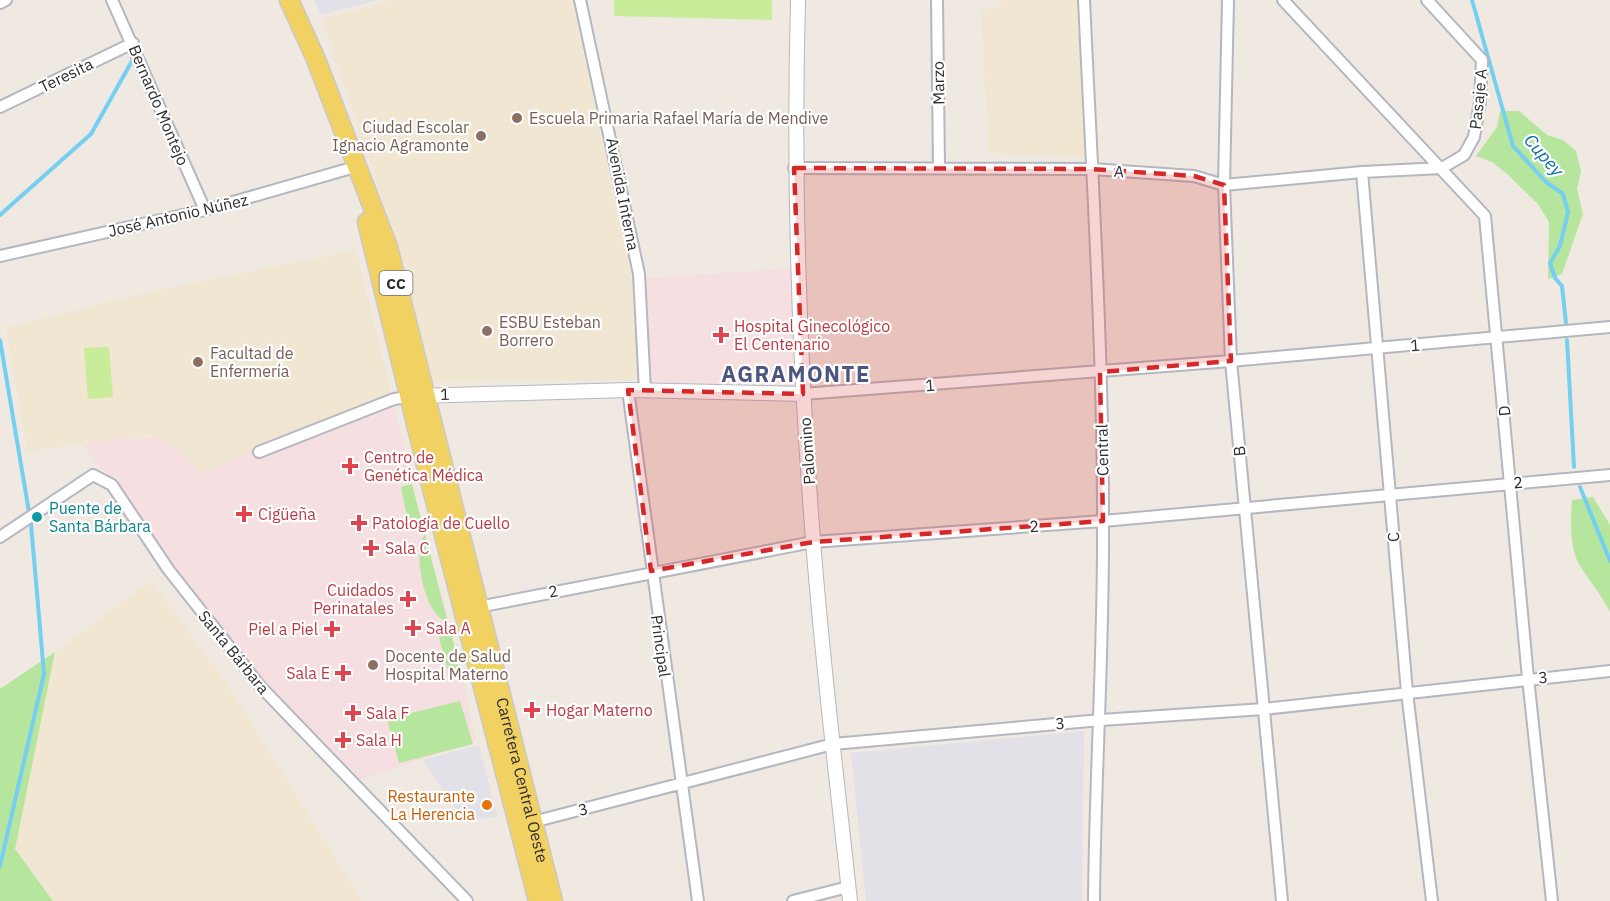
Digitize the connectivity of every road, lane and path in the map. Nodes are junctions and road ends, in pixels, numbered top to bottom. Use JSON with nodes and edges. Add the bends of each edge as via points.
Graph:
{"nodes":[{"id":1,"x":6,"y":0,"type":"edge"},
{"id":2,"x":112,"y":0,"type":"edge"},
{"id":3,"x":290,"y":0,"type":"edge"},
{"id":4,"x":580,"y":0,"type":"edge"},
{"id":5,"x":798,"y":0,"type":"edge"},
{"id":6,"x":937,"y":0,"type":"edge"},
{"id":7,"x":1084,"y":0,"type":"edge"},
{"id":8,"x":1228,"y":0,"type":"edge"},
{"id":9,"x":1283,"y":0,"type":"edge"},
{"id":10,"x":1427,"y":0,"type":"edge"},
{"id":11,"x":0,"y":3,"type":"edge"},
{"id":12,"x":133,"y":43,"type":"junction"},
{"id":13,"x":0,"y":107,"type":"edge"},
{"id":14,"x":939,"y":167,"type":"junction"},
{"id":15,"x":794,"y":168,"type":"junction"},
{"id":16,"x":1442,"y":168,"type":"junction"},
{"id":17,"x":1092,"y":169,"type":"junction"},
{"id":18,"x":356,"y":171,"type":"junction"},
{"id":19,"x":1362,"y":172,"type":"junction"},
{"id":20,"x":1224,"y":185,"type":"junction"},
{"id":21,"x":205,"y":210,"type":"junction"},
{"id":22,"x":0,"y":256,"type":"edge"},
{"id":23,"x":1610,"y":327,"type":"edge"},
{"id":24,"x":1498,"y":339,"type":"junction"},
{"id":25,"x":1377,"y":348,"type":"junction"},
{"id":26,"x":1231,"y":361,"type":"junction"},
{"id":27,"x":1100,"y":372,"type":"junction"},
{"id":28,"x":628,"y":390,"type":"junction"},
{"id":29,"x":645,"y":391,"type":"junction"},
{"id":30,"x":803,"y":394,"type":"junction"},
{"id":31,"x":416,"y":396,"type":"junction"},
{"id":32,"x":259,"y":452,"type":"dead end"},
{"id":33,"x":1610,"y":474,"type":"edge"},
{"id":34,"x":1511,"y":482,"type":"junction"},
{"id":35,"x":1389,"y":493,"type":"junction"},
{"id":36,"x":1244,"y":507,"type":"junction"},
{"id":37,"x":1103,"y":521,"type":"junction"},
{"id":38,"x":0,"y":537,"type":"edge"},
{"id":39,"x":813,"y":542,"type":"junction"},
{"id":40,"x":651,"y":571,"type":"junction"},
{"id":41,"x":470,"y":608,"type":"junction"},
{"id":42,"x":1610,"y":671,"type":"edge"},
{"id":43,"x":1528,"y":678,"type":"junction"},
{"id":44,"x":1407,"y":692,"type":"junction"},
{"id":45,"x":1264,"y":709,"type":"junction"},
{"id":46,"x":1101,"y":720,"type":"junction"},
{"id":47,"x":833,"y":744,"type":"junction"},
{"id":48,"x":681,"y":784,"type":"junction"},
{"id":49,"x":525,"y":824,"type":"junction"},
{"id":50,"x":849,"y":894,"type":"edge"},
{"id":51,"x":467,"y":901,"type":"edge"},
{"id":52,"x":538,"y":901,"type":"edge"},
{"id":53,"x":553,"y":901,"type":"edge"},
{"id":54,"x":698,"y":901,"type":"edge"},
{"id":55,"x":793,"y":901,"type":"edge"},
{"id":56,"x":1094,"y":901,"type":"edge"},
{"id":57,"x":1282,"y":901,"type":"edge"},
{"id":58,"x":1432,"y":901,"type":"edge"},
{"id":59,"x":1552,"y":901,"type":"edge"}],
"edges":[{"from":1,"to":11,"type":"street"},
{"from":2,"to":12,"type":"street","name":"Bernardo Montejo"},
{"from":3,"to":18,"type":"main road","name":"Carretera Central Oeste","number":"CC"},
{"from":4,"to":29,"type":"street","name":"Avenida Interna","via":[[639,274]]},
{"from":5,"to":15,"type":"street","name":"Palomino"},
{"from":6,"to":14,"type":"street","name":"Marzo"},
{"from":7,"to":17,"type":"street","name":"Central"},
{"from":8,"to":20,"type":"street","name":"B"},
{"from":9,"to":16,"type":"street","name":"D"},
{"from":10,"to":16,"type":"street","name":"Pasaje A","via":[[1482,60],[1474,137],[1464,155]]},
{"from":12,"to":13,"type":"street","name":"Teresita"},
{"from":12,"to":21,"type":"street","name":"Bernardo Montejo"},
{"from":14,"to":15,"type":"street","name":"A"},
{"from":14,"to":17,"type":"street","name":"A"},
{"from":15,"to":30,"type":"street","name":"Palomino"},
{"from":16,"to":19,"type":"street","name":"A"},
{"from":16,"to":24,"type":"street","name":"D","via":[[1485,216]]},
{"from":17,"to":20,"type":"street","name":"A","via":[[1194,176]]},
{"from":17,"to":27,"type":"street","name":"Central"},
{"from":18,"to":21,"type":"street","name":"José Antonio Núñez"},
{"from":18,"to":31,"type":"main road","name":"Carretera Central Oeste","number":"CC"},
{"from":19,"to":20,"type":"street","name":"A"},
{"from":19,"to":25,"type":"street","name":"C"},
{"from":20,"to":26,"type":"street","name":"B"},
{"from":21,"to":22,"type":"street","name":"José Antonio Núñez"},
{"from":23,"to":24,"type":"street","name":"1"},
{"from":24,"to":25,"type":"street","name":"1"},
{"from":24,"to":34,"type":"street","name":"D"},
{"from":25,"to":26,"type":"street","name":"1"},
{"from":25,"to":35,"type":"street","name":"C"},
{"from":26,"to":27,"type":"street","name":"1"},
{"from":26,"to":36,"type":"street","name":"B"},
{"from":27,"to":30,"type":"street","name":"1"},
{"from":27,"to":37,"type":"street","name":"Central"},
{"from":28,"to":29,"type":"street","name":"1"},
{"from":28,"to":31,"type":"street","name":"1"},
{"from":28,"to":40,"type":"street","name":"Principal"},
{"from":29,"to":30,"type":"street","name":"1"},
{"from":30,"to":39,"type":"street","name":"Palomino"},
{"from":31,"to":32,"type":"street","name":"1","via":[[394,399]]},
{"from":31,"to":41,"type":"main road","name":"Carretera Central Oeste","number":"CC"},
{"from":33,"to":34,"type":"street","name":"2"},
{"from":34,"to":35,"type":"street","name":"2"},
{"from":34,"to":43,"type":"street","name":"D"},
{"from":35,"to":36,"type":"street","name":"2"},
{"from":35,"to":44,"type":"street","name":"C"},
{"from":36,"to":37,"type":"street","name":"2"},
{"from":36,"to":45,"type":"street","name":"B"},
{"from":37,"to":39,"type":"street","name":"2"},
{"from":37,"to":46,"type":"street","name":"Central"},
{"from":38,"to":51,"type":"street","name":"Santa Bárbara","via":[[93,475],[112,485],[168,569],[260,686]]},
{"from":39,"to":40,"type":"street","name":"2"},
{"from":39,"to":47,"type":"street","name":"Palomino"},
{"from":40,"to":41,"type":"street","name":"2"},
{"from":40,"to":48,"type":"street","name":"Principal"},
{"from":41,"to":49,"type":"main road","name":"Carretera Central Oeste","number":"CC"},
{"from":42,"to":43,"type":"street","name":"3"},
{"from":43,"to":44,"type":"street","name":"3"},
{"from":43,"to":59,"type":"street","name":"D"},
{"from":44,"to":45,"type":"street","name":"3"},
{"from":44,"to":58,"type":"street","name":"C"},
{"from":45,"to":46,"type":"street","name":"3"},
{"from":45,"to":57,"type":"street","name":"B"},
{"from":46,"to":47,"type":"street","name":"3"},
{"from":46,"to":56,"type":"street","name":"Central"},
{"from":47,"to":48,"type":"street","name":"3"},
{"from":47,"to":50,"type":"street","name":"Palomino"},
{"from":48,"to":49,"type":"street","name":"3"},
{"from":48,"to":54,"type":"street","name":"Principal"},
{"from":49,"to":52,"type":"main road","name":"Carretera Central Oeste","number":"CC"},
{"from":49,"to":53,"type":"main road","name":"Carretera Central Oeste","number":"CC"},
{"from":50,"to":55,"type":"street"}]}
